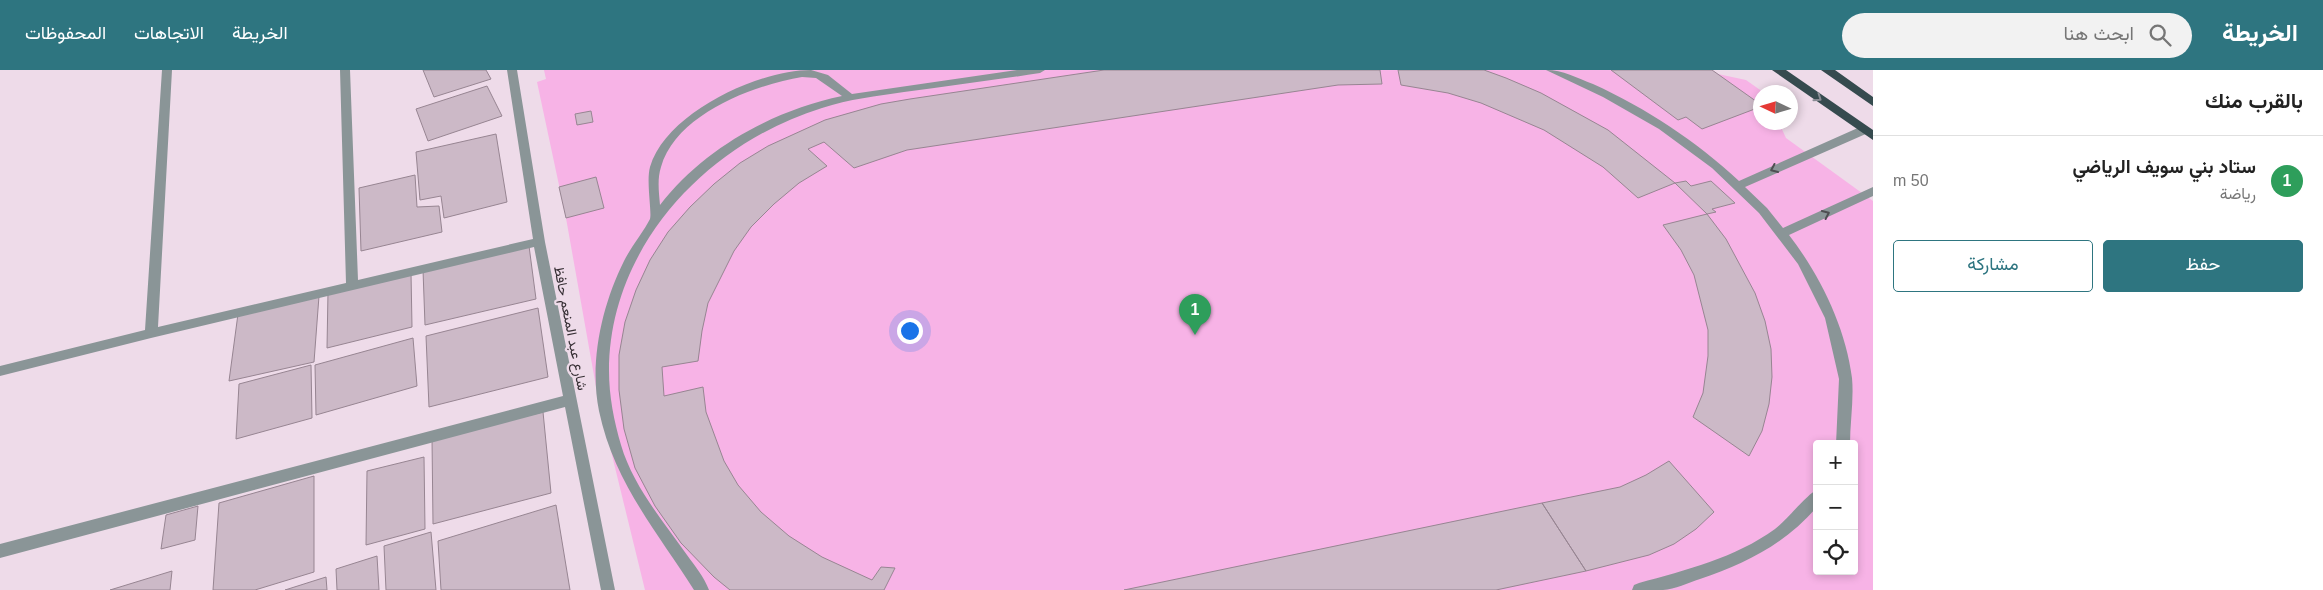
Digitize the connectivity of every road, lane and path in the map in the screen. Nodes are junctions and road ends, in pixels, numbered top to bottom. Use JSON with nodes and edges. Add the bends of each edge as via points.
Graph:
{"nodes":[{"id":1,"x":167,"y":70,"type":"edge"},
{"id":2,"x":345,"y":70,"type":"edge"},
{"id":3,"x":512,"y":70,"type":"edge"},
{"id":4,"x":1040,"y":70,"type":"edge"},
{"id":5,"x":1551,"y":70,"type":"edge"},
{"id":6,"x":1778,"y":70,"type":"edge"},
{"id":7,"x":1827,"y":70,"type":"edge"},
{"id":8,"x":850,"y":97,"type":"junction"},
{"id":9,"x":1873,"y":102,"type":"edge"},
{"id":10,"x":1868,"y":133,"type":"edge"},
{"id":11,"x":1741,"y":184,"type":"junction"},
{"id":12,"x":1873,"y":191,"type":"edge"},
{"id":13,"x":656,"y":217,"type":"junction"},
{"id":14,"x":1786,"y":232,"type":"junction"},
{"id":15,"x":539,"y":242,"type":"junction"},
{"id":16,"x":352,"y":284,"type":"junction"},
{"id":17,"x":150,"y":333,"type":"junction"},
{"id":18,"x":0,"y":371,"type":"edge"},
{"id":19,"x":570,"y":400,"type":"junction"},
{"id":20,"x":1844,"y":440,"type":"edge"},
{"id":21,"x":1813,"y":500,"type":"edge"},
{"id":22,"x":0,"y":551,"type":"edge"},
{"id":23,"x":608,"y":590,"type":"edge"},
{"id":24,"x":702,"y":590,"type":"edge"},
{"id":25,"x":1639,"y":590,"type":"edge"}],
"edges":[{"from":1,"to":17,"type":"street"},
{"from":2,"to":16,"type":"street"},
{"from":3,"to":15,"type":"street","name":"شارع عبد المنعم حافظ"},
{"from":4,"to":8,"type":"street"},
{"from":5,"to":11,"type":"street","via":[[1609,94],[1644,113],[1710,158]]},
{"from":6,"to":10,"type":"highway","one_way":true},
{"from":7,"to":9,"type":"highway"},
{"from":8,"to":13,"type":"street","via":[[785,118],[726,150],[694,175]]},
{"from":8,"to":13,"type":"street","via":[[823,76],[802,74],[745,89],[709,107],[679,132],[657,161],[653,196]]},
{"from":10,"to":11,"type":"street","one_way":true},
{"from":11,"to":14,"type":"street"},
{"from":14,"to":12,"type":"street","one_way":true},
{"from":13,"to":24,"type":"street","via":[[622,274],[612,306],[604,339],[602,374],[606,410],[615,446],[630,482]]},
{"from":14,"to":20,"type":"street","via":[[1824,292],[1838,323],[1846,355],[1850,395]]},
{"from":15,"to":16,"type":"street"},
{"from":15,"to":19,"type":"street","name":"شارع عبد المنعم حافظ"},
{"from":16,"to":17,"type":"street"},
{"from":17,"to":18,"type":"street"},
{"from":19,"to":22,"type":"street"},
{"from":19,"to":23,"type":"street","name":"شارع عبد المنعم حافظ"},
{"from":21,"to":25,"type":"street","via":[[1784,531],[1752,552],[1716,569]]}]}
